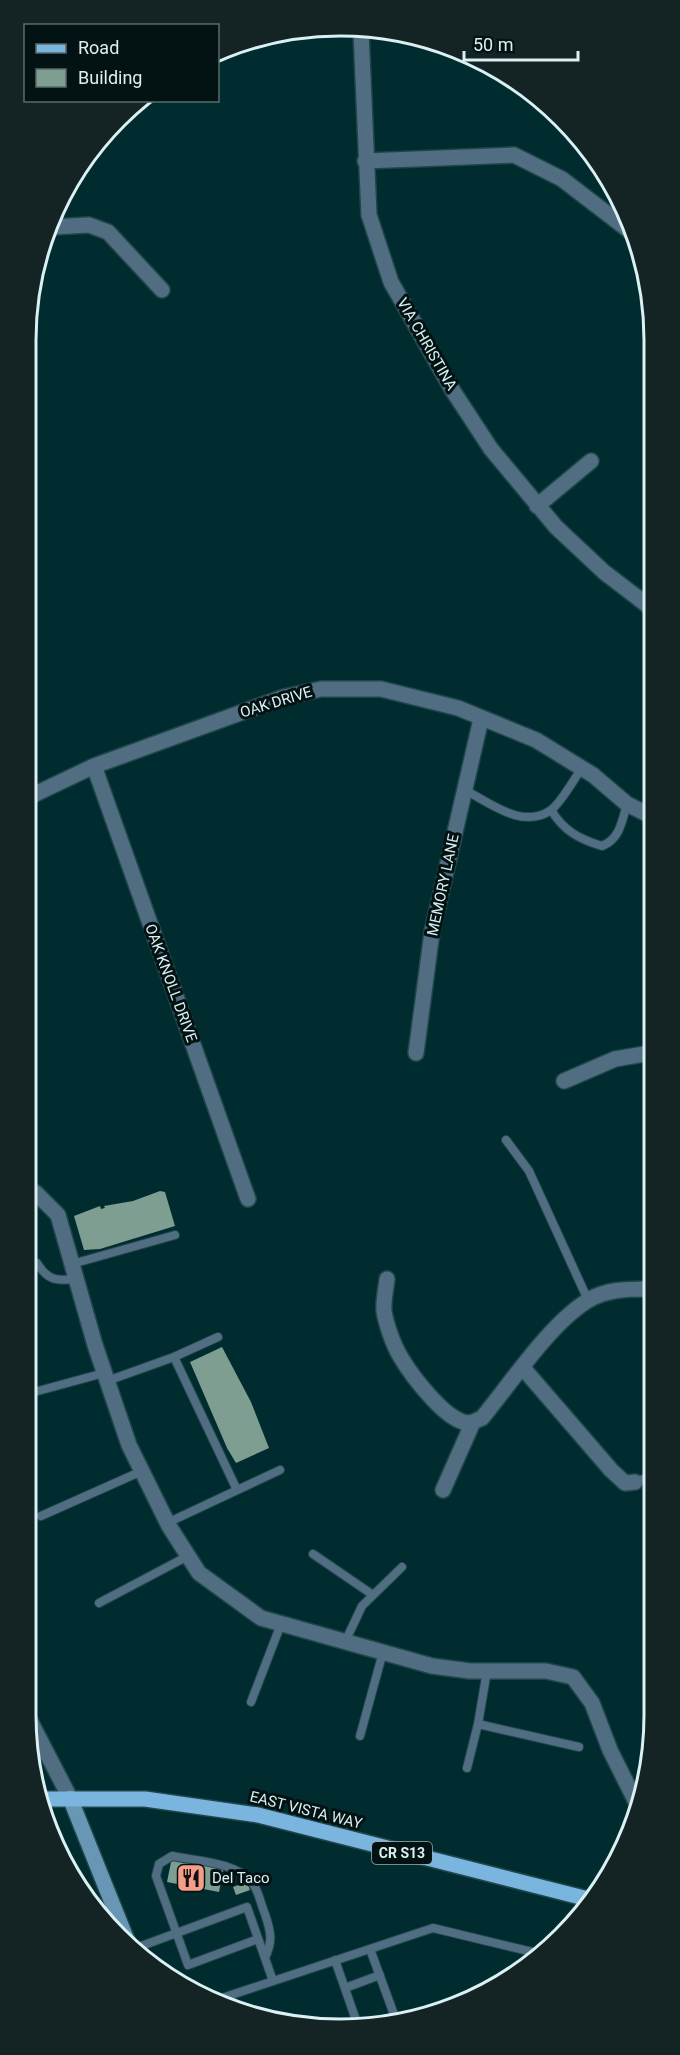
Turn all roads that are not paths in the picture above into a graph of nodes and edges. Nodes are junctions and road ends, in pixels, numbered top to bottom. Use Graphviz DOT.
graph roads {
  1 [pos="361,37"];
  2 [pos="365,161"];
  3 [pos="621,224"];
  4 [pos="58,228"];
  5 [pos="162,290"];
  6 [pos="591,461"];
  7 [pos="537,506"];
  8 [pos="644,603"];
  9 [pos="481,719"];
  10 [pos="94,766"];
  11 [pos="582,768"];
  12 [pos="465,790"];
  13 [pos="36,793"];
  14 [pos="627,804"];
  15 [pos="551,810"];
  16 [pos="644,812"];
  17 [pos="416,1053"];
  18 [pos="644,1054"];
  19 [pos="564,1081"];
  20 [pos="506,1140"];
  21 [pos="36,1193"];
  22 [pos="248,1199"];
  23 [pos="175,1235"];
  24 [pos="36,1263"];
  25 [pos="74,1272"];
  26 [pos="387,1279"];
  27 [pos="644,1289"];
  28 [pos="588,1300"];
  29 [pos="218,1337"];
  30 [pos="174,1357"];
  31 [pos="523,1368"];
  32 [pos="106,1377"];
  33 [pos="36,1392"];
  34 [pos="473,1422"];
  35 [pos="280,1470"];
  36 [pos="142,1471"];
  37 [pos="642,1480"];
  38 [pos="237,1490"];
  39 [pos="442,1490"];
  40 [pos="41,1516"];
  41 [pos="167,1523"];
  42 [pos="313,1554"];
  43 [pos="188,1556"];
  44 [pos="402,1567"];
  45 [pos="373,1595"];
  46 [pos="99,1603"];
  47 [pos="281,1624"];
  48 [pos="345,1642"];
  49 [pos="383,1652"];
  50 [pos="487,1671"];
  51 [pos="251,1702"];
  52 [pos="478,1724"];
  53 [pos="37,1734"];
  54 [pos="360,1736"];
  55 [pos="579,1747"];
  56 [pos="467,1768"];
  57 [pos="633,1796"];
  58 [pos="47,1798"];
  59 [pos="70,1798"];
  60 [pos="583,1898"];
  61 [pos="120,1925"];
  62 [pos="176,1932"];
  63 [pos="258,1939"];
  64 [pos="142,1946"];
  65 [pos="370,1948"];
  66 [pos="531,1951"];
  67 [pos="265,1958"];
  68 [pos="335,1960"];
  69 [pos="380,1975"];
  70 [pos="273,1981"];
  71 [pos="345,1988"];
  72 [pos="226,1997"];
  73 [pos="394,2014"];
  74 [pos="355,2018"];
  1 -- 2 [label="street, VIA CHRISTINA"];
  2 -- 3 [label="street"];
  2 -- 7 [label="street, VIA CHRISTINA"];
  4 -- 5 [label="street"];
  6 -- 7 [label="street"];
  7 -- 8 [label="street, VIA CHRISTINA"];
  9 -- 10 [label="street, OAK DRIVE"];
  9 -- 11 [label="street, OAK DRIVE"];
  9 -- 12 [label="street, MEMORY LANE"];
  10 -- 13 [label="street, OAK DRIVE"];
  10 -- 22 [label="street, OAK KNOLL DRIVE"];
  11 -- 14 [label="street, OAK DRIVE"];
  11 -- 15 [label="lane"];
  12 -- 15 [label="lane"];
  12 -- 17 [label="street, MEMORY LANE"];
  14 -- 15 [label="lane"];
  14 -- 16 [label="street, OAK DRIVE"];
  18 -- 19 [label="street"];
  20 -- 28 [label="lane"];
  21 -- 25 [label="street"];
  23 -- 25 [label="lane"];
  24 -- 25 [label="lane"];
  25 -- 32 [label="street"];
  26 -- 34 [label="street"];
  27 -- 28 [label="street"];
  28 -- 31 [label="street"];
  29 -- 30 [label="lane"];
  30 -- 32 [label="lane"];
  30 -- 38 [label="lane"];
  31 -- 34 [label="street"];
  31 -- 37 [label="street"];
  32 -- 33 [label="lane"];
  32 -- 36 [label="street"];
  34 -- 39 [label="street"];
  35 -- 38 [label="lane"];
  36 -- 40 [label="lane"];
  36 -- 41 [label="street"];
  38 -- 41 [label="lane"];
  41 -- 43 [label="street"];
  42 -- 45 [label="lane"];
  43 -- 46 [label="lane"];
  43 -- 47 [label="street"];
  44 -- 45 [label="lane"];
  45 -- 48 [label="lane"];
  47 -- 48 [label="street"];
  47 -- 51 [label="lane"];
  48 -- 49 [label="street"];
  49 -- 50 [label="street"];
  49 -- 54 [label="lane"];
  50 -- 52 [label="lane"];
  50 -- 57 [label="street"];
  52 -- 55 [label="lane"];
  52 -- 56 [label="lane"];
  53 -- 59 [label="street"];
  58 -- 59 [label="main road, EAST VISTA WAY / CR S13"];
  59 -- 60 [label="main road, EAST VISTA WAY / CR S13"];
  59 -- 61 [label="main road"];
  62 -- 63 [label="lane"];
  62 -- 63 [label="lane"];
  62 -- 64 [label="lane"];
  62 -- 67 [label="lane"];
  63 -- 67 [label="lane"];
  65 -- 66 [label="lane"];
  65 -- 68 [label="lane"];
  65 -- 69 [label="lane"];
  67 -- 70 [label="lane"];
  68 -- 70 [label="lane"];
  68 -- 71 [label="lane"];
  69 -- 71 [label="lane"];
  69 -- 73 [label="lane"];
  70 -- 72 [label="lane"];
  71 -- 74 [label="lane"];
}
